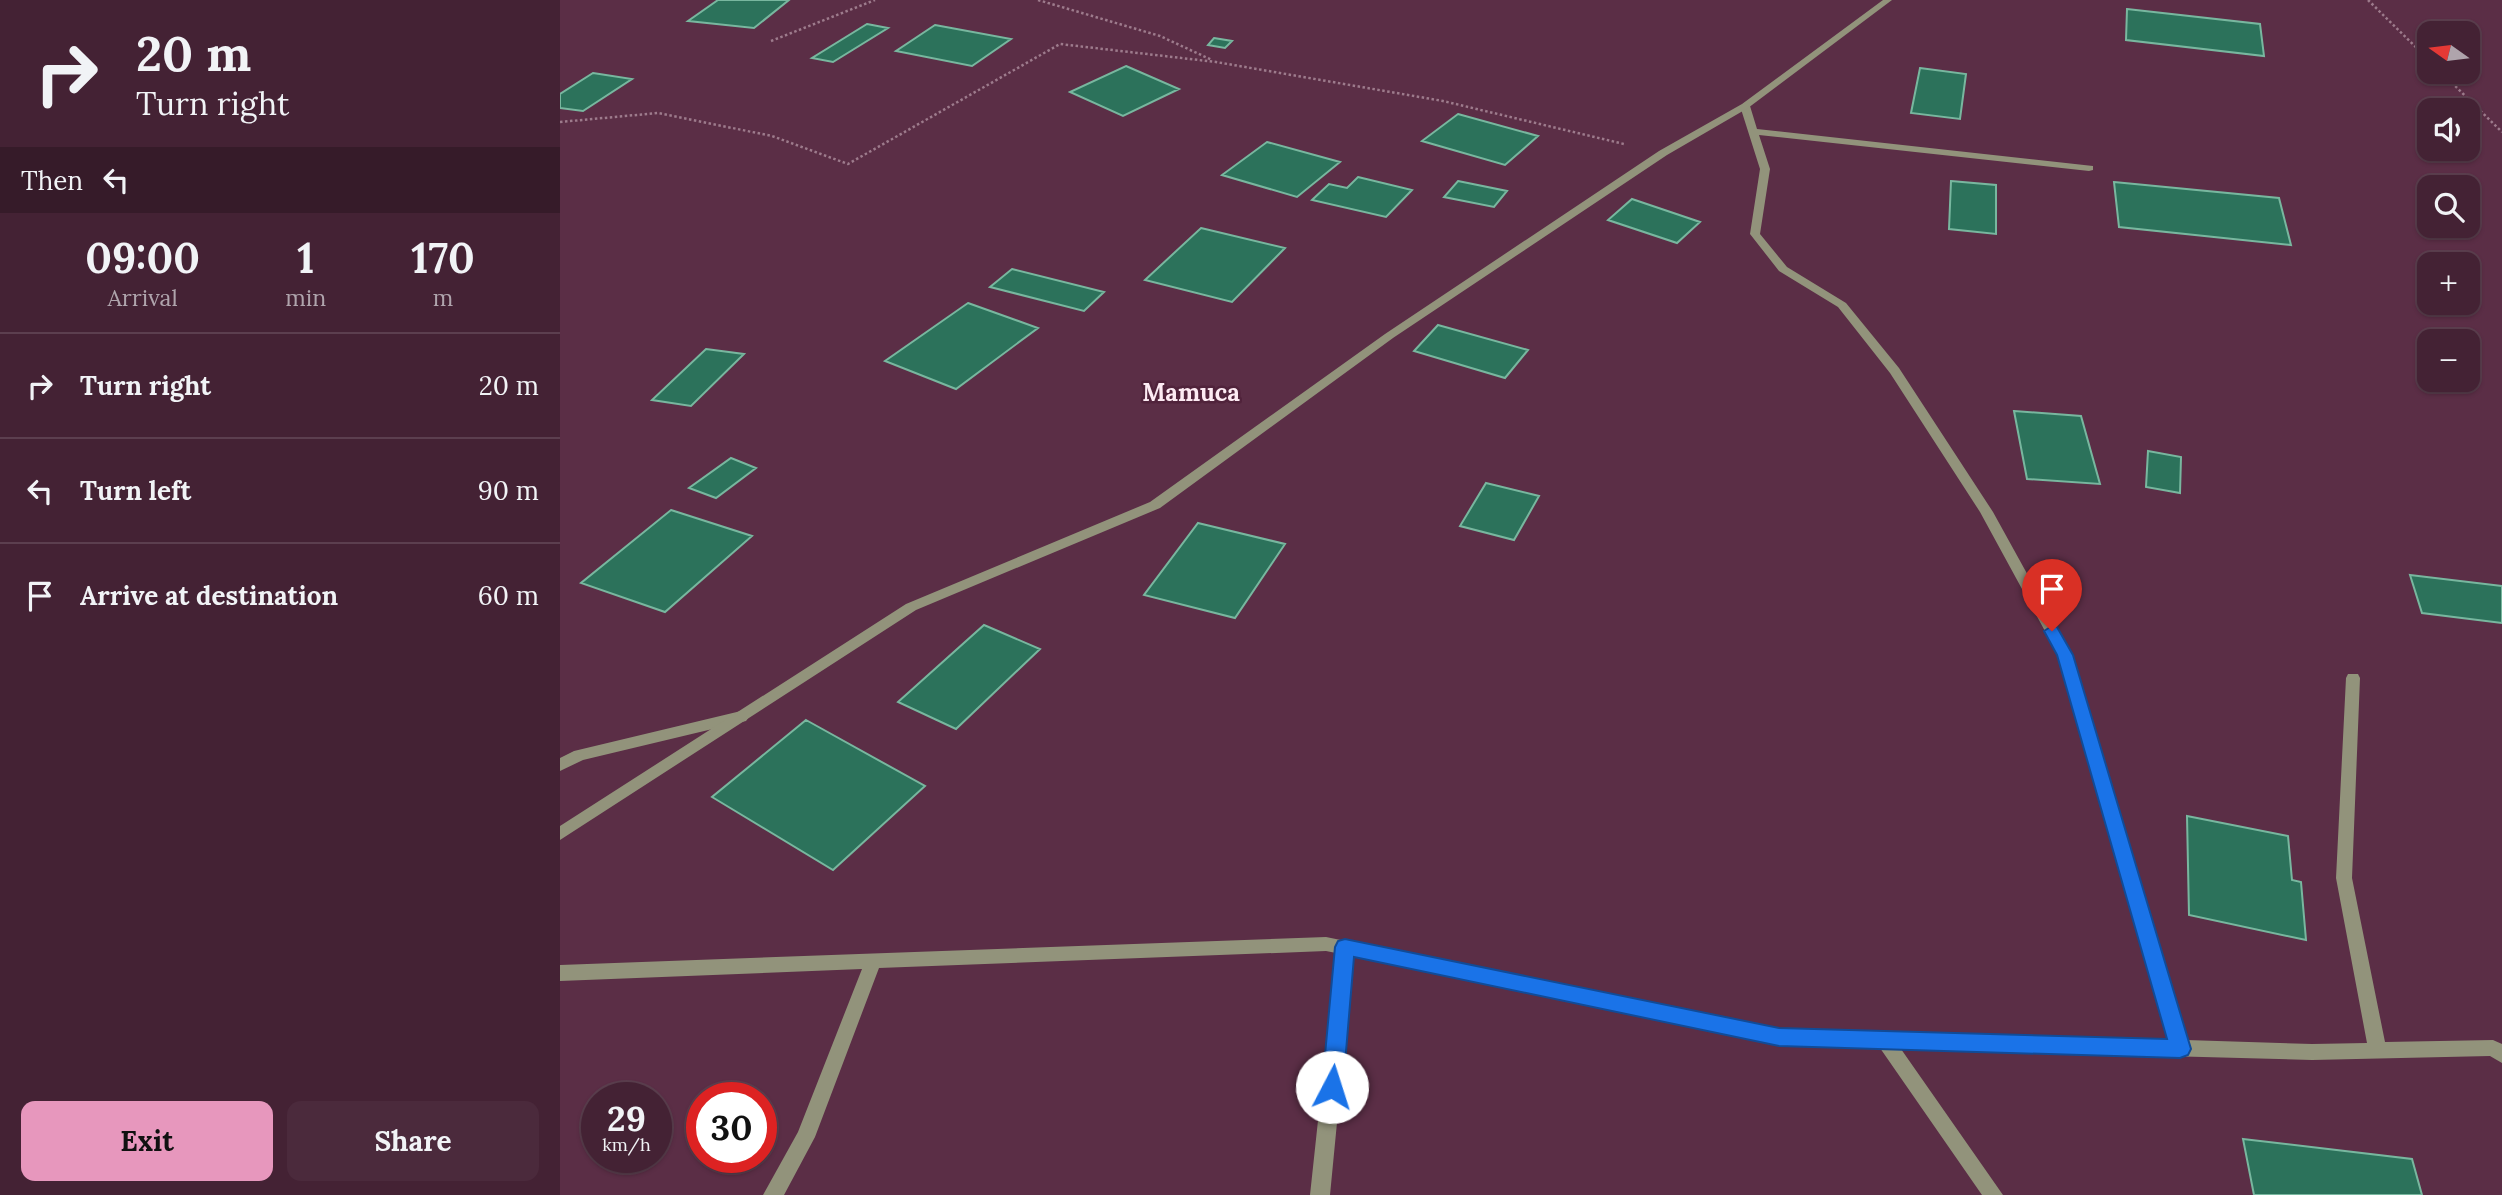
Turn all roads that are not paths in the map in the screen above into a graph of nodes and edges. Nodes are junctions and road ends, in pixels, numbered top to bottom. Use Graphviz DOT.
graph roads {
  1 [pos="1888,0"];
  2 [pos="1745,106"];
  3 [pos="1754,132"];
  4 [pos="2089,168"];
  5 [pos="2353,678"];
  6 [pos="741,717"];
  7 [pos="560,765"];
  8 [pos="560,834"];
  9 [pos="1345,947"];
  10 [pos="874,960"];
  11 [pos="560,973"];
  12 [pos="1885,1040"];
  13 [pos="2180,1049"];
  14 [pos="2378,1051"];
  15 [pos="2502,1055"];
  16 [pos="773,1195"];
  17 [pos="1320,1195"];
  18 [pos="1993,1195"];
  1 -- 2 [label="street"];
  2 -- 3 [label="street"];
  2 -- 6 [label="street"];
  3 -- 4 [label="street"];
  3 -- 13 [label="street"];
  5 -- 14 [label="street"];
  6 -- 7 [label="street"];
  6 -- 8 [label="street"];
  9 -- 10 [label="street"];
  9 -- 12 [label="street"];
  9 -- 17 [label="street"];
  10 -- 11 [label="street"];
  10 -- 16 [label="street"];
  12 -- 13 [label="street"];
  12 -- 18 [label="street"];
  13 -- 14 [label="street"];
  14 -- 15 [label="street"];
}
